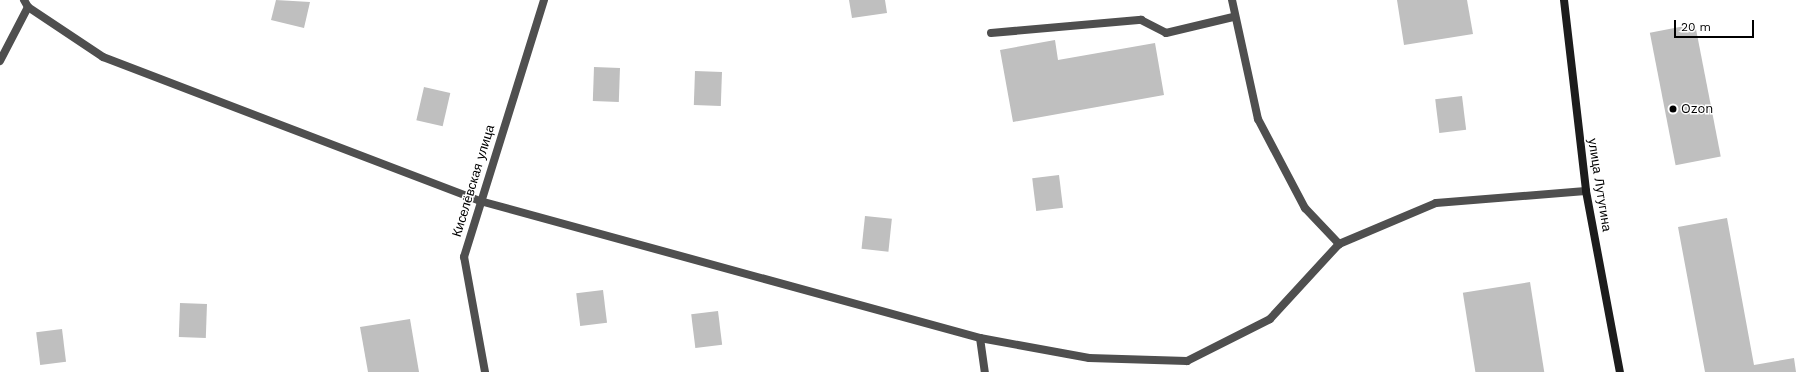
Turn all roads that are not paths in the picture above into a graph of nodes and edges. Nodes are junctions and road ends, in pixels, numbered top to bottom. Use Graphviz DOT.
graph roads {
  1 [pos="544,0"];
  2 [pos="1232,0"];
  3 [pos="1564,0"];
  4 [pos="26,4"];
  5 [pos="1233,17"];
  6 [pos="992,34"];
  7 [pos="0,61"];
  8 [pos="1586,191"];
  9 [pos="480,201"];
  10 [pos="1339,244"];
  11 [pos="980,338"];
  12 [pos="485,372"];
  13 [pos="985,372"];
  14 [pos="1620,372"];
  1 -- 9 [label="street, Киселёвская улица"];
  2 -- 5 [label="street"];
  3 -- 8 [label="main road, улица Лутугина"];
  4 -- 7 [label="street"];
  4 -- 9 [label="street"];
  5 -- 6 [label="street"];
  5 -- 10 [label="street"];
  8 -- 10 [label="street"];
  8 -- 14 [label="main road, улица Лутугина"];
  9 -- 11 [label="street"];
  9 -- 12 [label="street, Киселёвская улица"];
  10 -- 11 [label="street"];
  11 -- 13 [label="street"];
}
